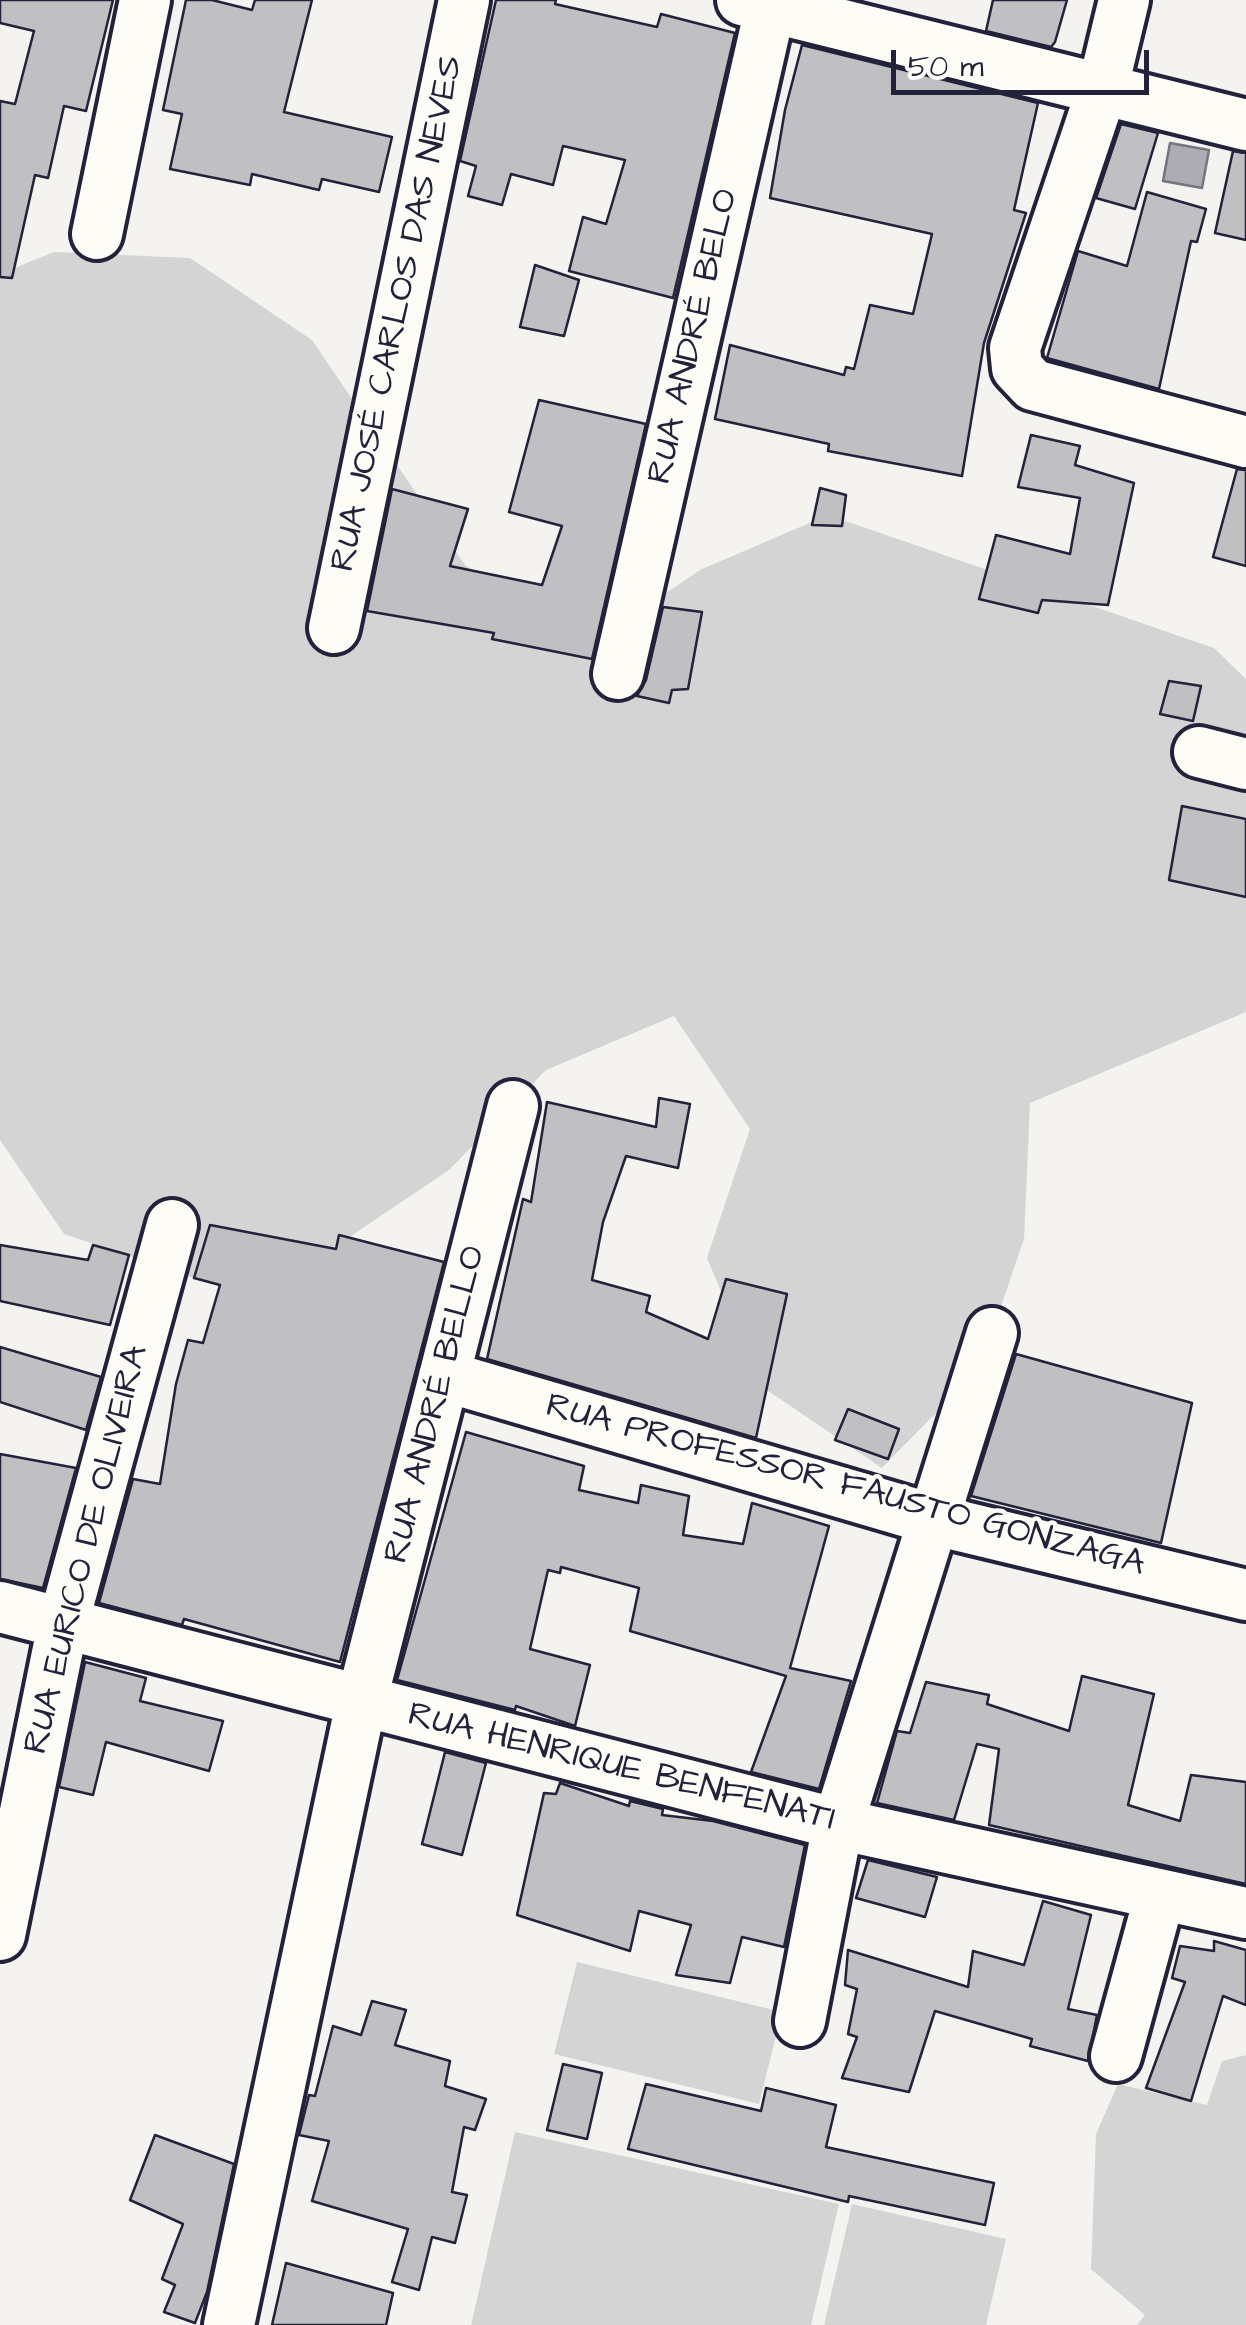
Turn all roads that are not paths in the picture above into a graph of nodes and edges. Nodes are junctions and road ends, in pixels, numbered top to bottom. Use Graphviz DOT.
graph roads {
  1 [pos="145,0"];
  2 [pos="464,0"];
  3 [pos="1124,0"];
  4 [pos="761,2"];
  5 [pos="1103,88"];
  6 [pos="1246,125"];
  7 [pos="97,234"];
  8 [pos="1246,442"];
  9 [pos="334,628"];
  10 [pos="618,674"];
  11 [pos="513,1106"];
  12 [pos="172,1225"];
  13 [pos="992,1333"];
  14 [pos="444,1376"];
  15 [pos="935,1520"];
  16 [pos="1246,1594"];
  17 [pos="0,1608"];
  18 [pos="62,1624"];
  19 [pos="361,1703"];
  20 [pos="838,1824"];
  21 [pos="1160,1895"];
  22 [pos="1246,1914"];
  23 [pos="0,1935"];
  24 [pos="800,2021"];
  25 [pos="1116,2056"];
  26 [pos="229,2325"];
  1 -- 7 [label="street"];
  2 -- 9 [label="street, RUA JOSÉ CARLOS DAS NEVES"];
  3 -- 5 [label="street"];
  4 -- 5 [label="street"];
  4 -- 10 [label="street, RUA ANDRÉ BELO"];
  5 -- 6 [label="street"];
  5 -- 8 [label="street"];
  11 -- 14 [label="street, RUA ANDRÉ BELLO"];
  12 -- 18 [label="street, RUA EURICO DE OLIVEIRA"];
  13 -- 15 [label="street"];
  14 -- 15 [label="street, RUA PROFESSOR FAUSTO GONZAGA"];
  14 -- 19 [label="street, RUA ANDRÉ BELLO"];
  15 -- 16 [label="street, RUA PROFESSOR FAUSTO GONZAGA"];
  15 -- 20 [label="street"];
  17 -- 18 [label="street, RUA HENRIQUE BENFENATI"];
  18 -- 19 [label="street, RUA HENRIQUE BENFENATI"];
  18 -- 23 [label="street, RUA EURICO DE OLIVEIRA"];
  19 -- 20 [label="street, RUA HENRIQUE BENFENATI"];
  19 -- 26 [label="street, RUA ANDRÉ BELLO"];
  20 -- 21 [label="street, RUA HENRIQUE BENFENATI"];
  20 -- 24 [label="street"];
  21 -- 22 [label="street, RUA HENRIQUE BENFENATI"];
  21 -- 25 [label="street"];
}
